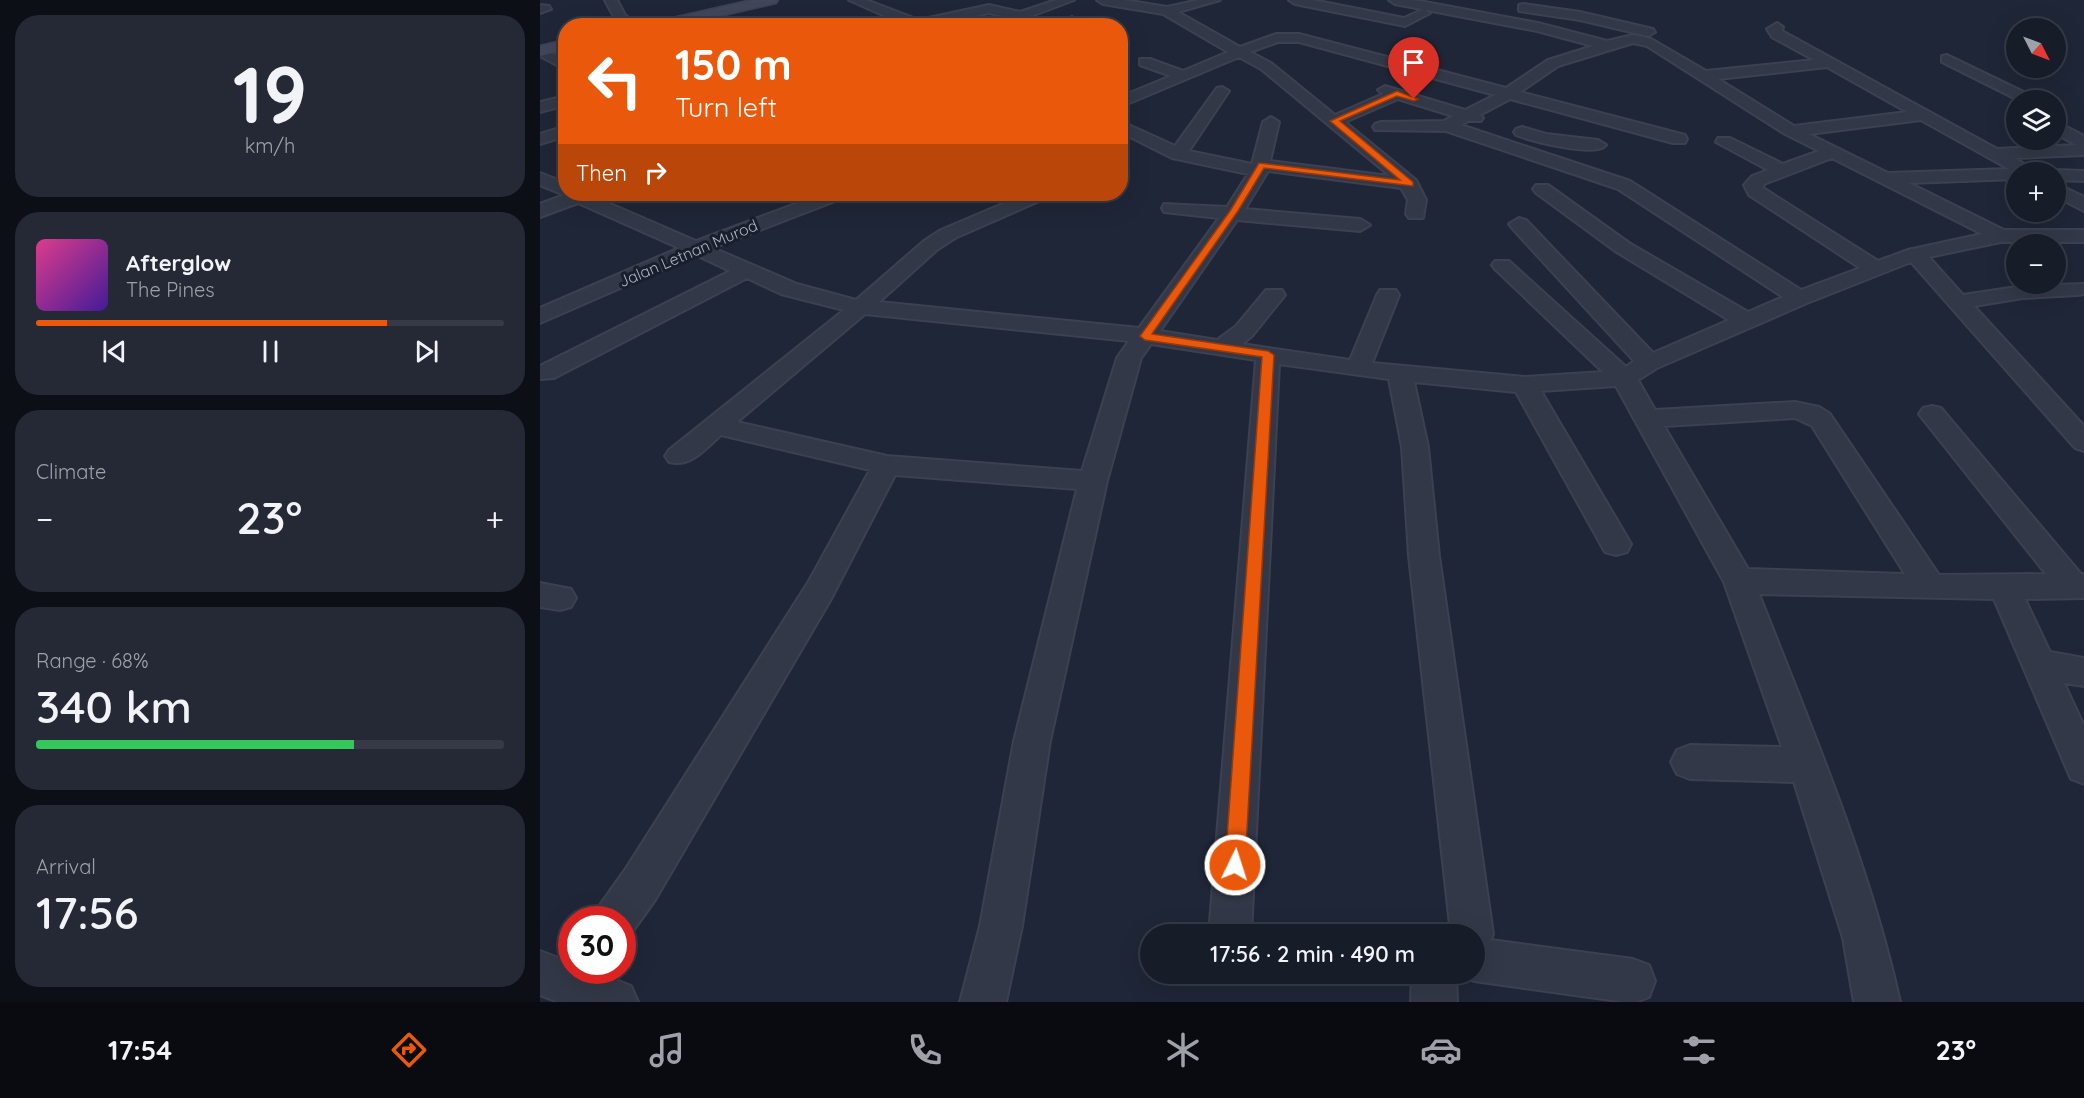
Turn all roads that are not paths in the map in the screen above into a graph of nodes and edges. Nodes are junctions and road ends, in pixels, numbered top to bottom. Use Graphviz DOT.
graph roads {
  1 [pos="611,0"];
  2 [pos="771,0"];
  3 [pos="855,0"];
  4 [pos="1068,0"];
  5 [pos="1214,0"];
  6 [pos="1295,0"];
  7 [pos="1395,0"];
  8 [pos="1113,1"];
  9 [pos="1411,1"];
  10 [pos="747,2"];
  11 [pos="1598,6"];
  12 [pos="1437,7"];
  13 [pos="1167,11"];
  14 [pos="1553,12"];
  15 [pos="1474,14"];
  16 [pos="621,18"];
  17 [pos="686,18"];
  18 [pos="898,18"];
  19 [pos="947,18"];
  20 [pos="1406,22"];
  21 [pos="1533,26"];
  22 [pos="1777,27"];
  23 [pos="1380,32"];
  24 [pos="1651,43"];
  25 [pos="1607,45"];
  26 [pos="558,47"];
  27 [pos="540,51"];
  28 [pos="1239,52"];
  29 [pos="1947,59"];
  30 [pos="558,61"];
  31 [pos="1145,62"];
  32 [pos="1829,63"];
  33 [pos="1185,76"];
  34 [pos="1702,76"];
  35 [pos="2009,90"];
  36 [pos="1222,91"];
  37 [pos="1509,93"];
  38 [pos="1128,100"];
  39 [pos="558,102"];
  40 [pos="540,107"];
  41 [pos="1921,115"];
  42 [pos="1467,116"];
  43 [pos="1334,121"];
  44 [pos="1271,122"];
  45 [pos="1489,122"];
  46 [pos="1447,126"];
  47 [pos="1381,127"];
  48 [pos="1511,129"];
  49 [pos="1128,130"];
  50 [pos="1791,131"];
  51 [pos="2066,132"];
  52 [pos="558,133"];
  53 [pos="540,139"];
  54 [pos="1679,139"];
  55 [pos="1724,142"];
  56 [pos="2084,143"];
  57 [pos="1598,145"];
  58 [pos="2084,150"];
  59 [pos="1833,152"];
  60 [pos="1178,154"];
  61 [pos="1992,154"];
  62 [pos="2008,162"];
  63 [pos="1260,168"];
  64 [pos="1783,171"];
  65 [pos="2006,174"];
  66 [pos="2066,175"];
  67 [pos="2084,176"];
  68 [pos="540,178"];
  69 [pos="1886,178"];
  70 [pos="1410,184"];
  71 [pos="558,186"];
  72 [pos="1542,189"];
  73 [pos="2066,194"];
  74 [pos="559,201"];
  75 [pos="592,201"];
  76 [pos="819,201"];
  77 [pos="1024,201"];
  78 [pos="2084,205"];
  79 [pos="1171,208"];
  80 [pos="540,211"];
  81 [pos="1234,211"];
  82 [pos="1416,213"];
  83 [pos="1519,224"];
  84 [pos="1359,225"];
  85 [pos="2001,236"];
  86 [pos="2084,236"];
  87 [pos="693,249"];
  88 [pos="1915,254"];
  89 [pos="1502,265"];
  90 [pos="1876,269"];
  91 [pos="746,271"];
  92 [pos="2077,289"];
  93 [pos="1274,295"];
  94 [pos="1388,295"];
  95 [pos="1799,298"];
  96 [pos="1958,302"];
  97 [pos="858,307"];
  98 [pos="540,316"];
  99 [pos="1747,321"];
  100 [pos="1145,336"];
  101 [pos="1223,347"];
  102 [pos="1268,355"];
  103 [pos="1358,369"];
  104 [pos="1636,371"];
  105 [pos="545,373"];
  106 [pos="1400,374"];
  107 [pos="1525,385"];
  108 [pos="1932,414"];
  109 [pos="1647,419"];
  110 [pos="717,426"];
  111 [pos="2084,442"];
  112 [pos="679,456"];
  113 [pos="887,465"];
  114 [pos="1093,481"];
  115 [pos="1616,544"];
  116 [pos="1739,581"];
  117 [pos="1930,586"];
  118 [pos="2004,586"];
  119 [pos="2079,586"];
  120 [pos="2038,664"];
  121 [pos="2084,672"];
  122 [pos="1690,762"];
  123 [pos="1807,765"];
  124 [pos="2084,767"];
  125 [pos="625,906"];
  126 [pos="1231,924"];
  127 [pos="1471,924"];
  128 [pos="1485,959"];
  129 [pos="1633,981"];
  130 [pos="578,984"];
  131 [pos="1434,984"];
  132 [pos="615,1002"];
  133 [pos="983,1002"];
  134 [pos="1434,1002"];
  135 [pos="1877,1002"];
  1 -- 16 [label="street"];
  2 -- 10 [label="street"];
  3 -- 18 [label="street"];
  4 -- 19 [label="street"];
  5 -- 13 [label="street"];
  6 -- 20 [label="street"];
  7 -- 9 [label="street"];
  8 -- 13 [label="street"];
  9 -- 12 [label="street"];
  10 -- 17 [label="street"];
  11 -- 14 [label="street"];
  12 -- 15 [label="street"];
  12 -- 20 [label="street"];
  13 -- 28 [label="street"];
  14 -- 15 [label="street"];
  14 -- 21 [label="street"];
  14 -- 24 [label="street"];
  15 -- 21 [label="street"];
  20 -- 23 [label="street"];
  21 -- 25 [label="street"];
  22 -- 32 [label="street"];
  24 -- 25 [label="street"];
  24 -- 34 [label="street"];
  25 -- 37 [label="street"];
  26 -- 27 [label="street"];
  27 -- 30 [label="street"];
  28 -- 33 [label="street"];
  28 -- 37 [label="street"];
  28 -- 43 [label="street"];
  29 -- 35 [label="street"];
  31 -- 33 [label="street"];
  32 -- 34 [label="street"];
  32 -- 41 [label="street"];
  33 -- 38 [label="street"];
  34 -- 50 [label="street"];
  36 -- 60 [label="street"];
  37 -- 42 [label="street"];
  37 -- 54 [label="street"];
  39 -- 40 [label="street"];
  41 -- 50 [label="street"];
  41 -- 61 [label="street"];
  42 -- 43 [label="street"];
  42 -- 45 [label="street"];
  42 -- 46 [label="street"];
  43 -- 70 [label="street"];
  44 -- 63 [label="street"];
  46 -- 47 [label="street"];
  46 -- 95 [label="street"];
  48 -- 57 [label="street"];
  49 -- 60 [label="street"];
  50 -- 59 [label="street"];
  51 -- 56 [label="street"];
  52 -- 53 [label="street"];
  55 -- 64 [label="street"];
  58 -- 61 [label="street"];
  59 -- 64 [label="street"];
  59 -- 69 [label="street"];
  60 -- 63 [label="street"];
  61 -- 62 [label="street"];
  63 -- 70 [label="street"];
  63 -- 81 [label="street"];
  64 -- 90 [label="street"];
  65 -- 69 [label="street"];
  66 -- 67 [label="street"];
  68 -- 71 [label="street"];
  69 -- 85 [label="street"];
  70 -- 82 [label="street"];
  72 -- 99 [label="street"];
  73 -- 78 [label="street"];
  74 -- 80 [label="street"];
  75 -- 87 [label="street"];
  76 -- 87 [label="street, Jalan Letnan Murod"];
  77 -- 97 [label="street"];
  79 -- 81 [label="street"];
  81 -- 84 [label="street"];
  81 -- 100 [label="street"];
  83 -- 104 [label="street"];
  85 -- 86 [label="street"];
  85 -- 88 [label="street"];
  87 -- 91 [label="street"];
  87 -- 98 [label="street, Jalan Letnan Murod"];
  88 -- 90 [label="street"];
  88 -- 96 [label="street"];
  89 -- 104 [label="street"];
  90 -- 95 [label="street"];
  91 -- 97 [label="street"];
  91 -- 105 [label="street"];
  92 -- 96 [label="street"];
  93 -- 101 [label="street"];
  94 -- 103 [label="street"];
  95 -- 99 [label="street"];
  96 -- 111 [label="street"];
  97 -- 100 [label="street"];
  97 -- 110 [label="street"];
  99 -- 104 [label="street"];
  100 -- 101 [label="street"];
  100 -- 114 [label="street"];
  101 -- 102 [label="street"];
  102 -- 103 [label="street"];
  102 -- 126 [label="street"];
  103 -- 106 [label="street"];
  104 -- 107 [label="street"];
  104 -- 109 [label="street"];
  106 -- 107 [label="street"];
  106 -- 127 [label="street"];
  107 -- 115 [label="street"];
  108 -- 119 [label="street"];
  109 -- 116 [label="street"];
  109 -- 117 [label="street"];
  110 -- 112 [label="street"];
  110 -- 113 [label="street"];
  113 -- 114 [label="street"];
  113 -- 125 [label="street"];
  114 -- 133 [label="street"];
  116 -- 117 [label="street"];
  116 -- 123 [label="street"];
  117 -- 118 [label="street"];
  118 -- 119 [label="street"];
  118 -- 120 [label="street"];
  120 -- 121 [label="street"];
  120 -- 124 [label="street"];
  122 -- 123 [label="street"];
  123 -- 135 [label="street"];
  128 -- 129 [label="street"];
  130 -- 132 [label="street"];
  131 -- 134 [label="street"];
}
